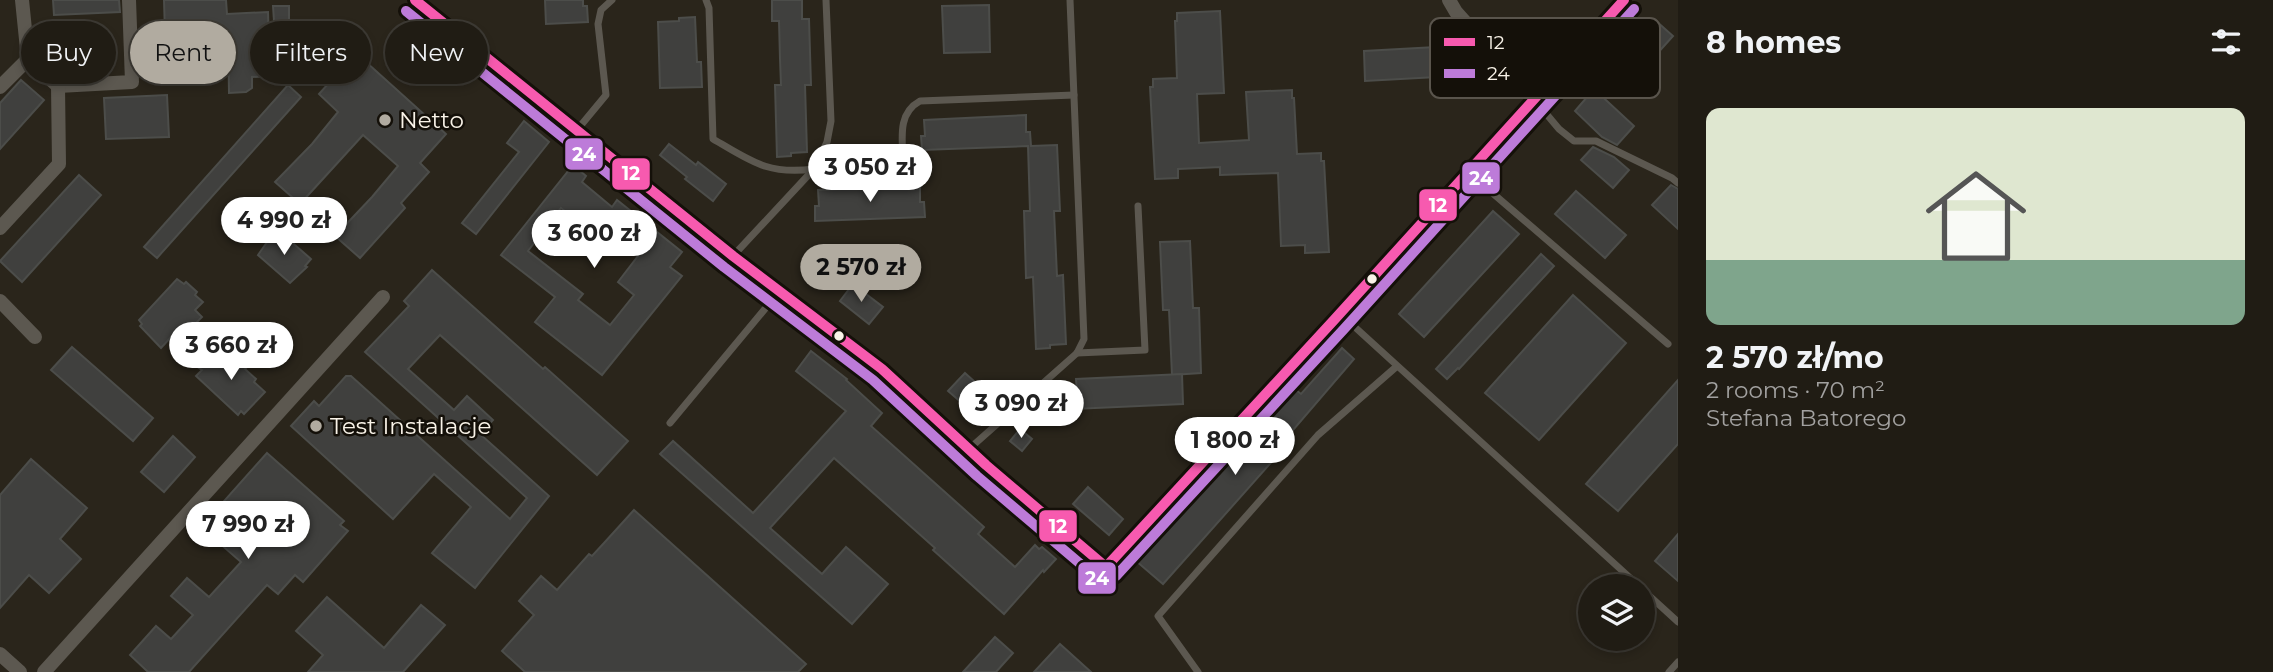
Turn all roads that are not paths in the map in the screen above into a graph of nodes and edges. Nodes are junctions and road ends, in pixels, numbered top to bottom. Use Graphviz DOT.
graph roads {
  1 [pos="22,0"];
  2 [pos="129,0"];
  3 [pos="415,0"];
  4 [pos="612,0"];
  5 [pos="706,0"];
  6 [pos="826,0"];
  7 [pos="1070,0"];
  8 [pos="1448,0"];
  9 [pos="1623,0"];
  10 [pos="1461,18"];
  11 [pos="1606,18"];
  12 [pos="24,21"];
  13 [pos="21,66"];
  14 [pos="58,86"];
  15 [pos="0,88"];
  16 [pos="1074,95"];
  17 [pos="1533,98"];
  18 [pos="577,130"];
  19 [pos="816,166"];
  20 [pos="1468,172"];
  21 [pos="1678,183"];
  22 [pos="1138,206"];
  23 [pos="0,228"];
  24 [pos="733,256"];
  25 [pos="780,291"];
  26 [pos="383,297"];
  27 [pos="0,300"];
  28 [pos="1356,329"];
  29 [pos="36,337"];
  30 [pos="1668,344"];
  31 [pos="1077,353"];
  32 [pos="1396,367"];
  33 [pos="670,423"];
  34 [pos="969,449"];
  35 [pos="1626,574"];
  36 [pos="1655,601"];
  37 [pos="1678,622"];
  38 [pos="0,654"];
  39 [pos="1678,663"];
  40 [pos="20,672"];
  41 [pos="44,672"];
  42 [pos="1198,672"];
  43 [pos="1669,672"];
  1 -- 12 [label="street"];
  2 -- 14 [label="street"];
  3 -- 18 [label="street"];
  4 -- 18 [label="lane"];
  5 -- 19 [label="lane"];
  6 -- 19 [label="lane"];
  7 -- 16 [label="lane"];
  8 -- 10 [label="street"];
  9 -- 11 [label="street"];
  13 -- 15 [label="street"];
  14 -- 23 [label="street"];
  16 -- 19 [label="lane"];
  16 -- 31 [label="lane"];
  17 -- 20 [label="street"];
  17 -- 21 [label="lane"];
  18 -- 24 [label="street"];
  19 -- 24 [label="lane"];
  20 -- 30 [label="lane"];
  20 -- 34 [label="street"];
  22 -- 31 [label="lane"];
  24 -- 25 [label="street"];
  25 -- 33 [label="lane"];
  25 -- 34 [label="street"];
  26 -- 41 [label="street"];
  27 -- 29 [label="street"];
  28 -- 32 [label="lane"];
  31 -- 34 [label="lane"];
  32 -- 35 [label="lane"];
  32 -- 42 [label="lane"];
  36 -- 37 [label="lane"];
  38 -- 40 [label="street"];
  39 -- 43 [label="lane"];
}
